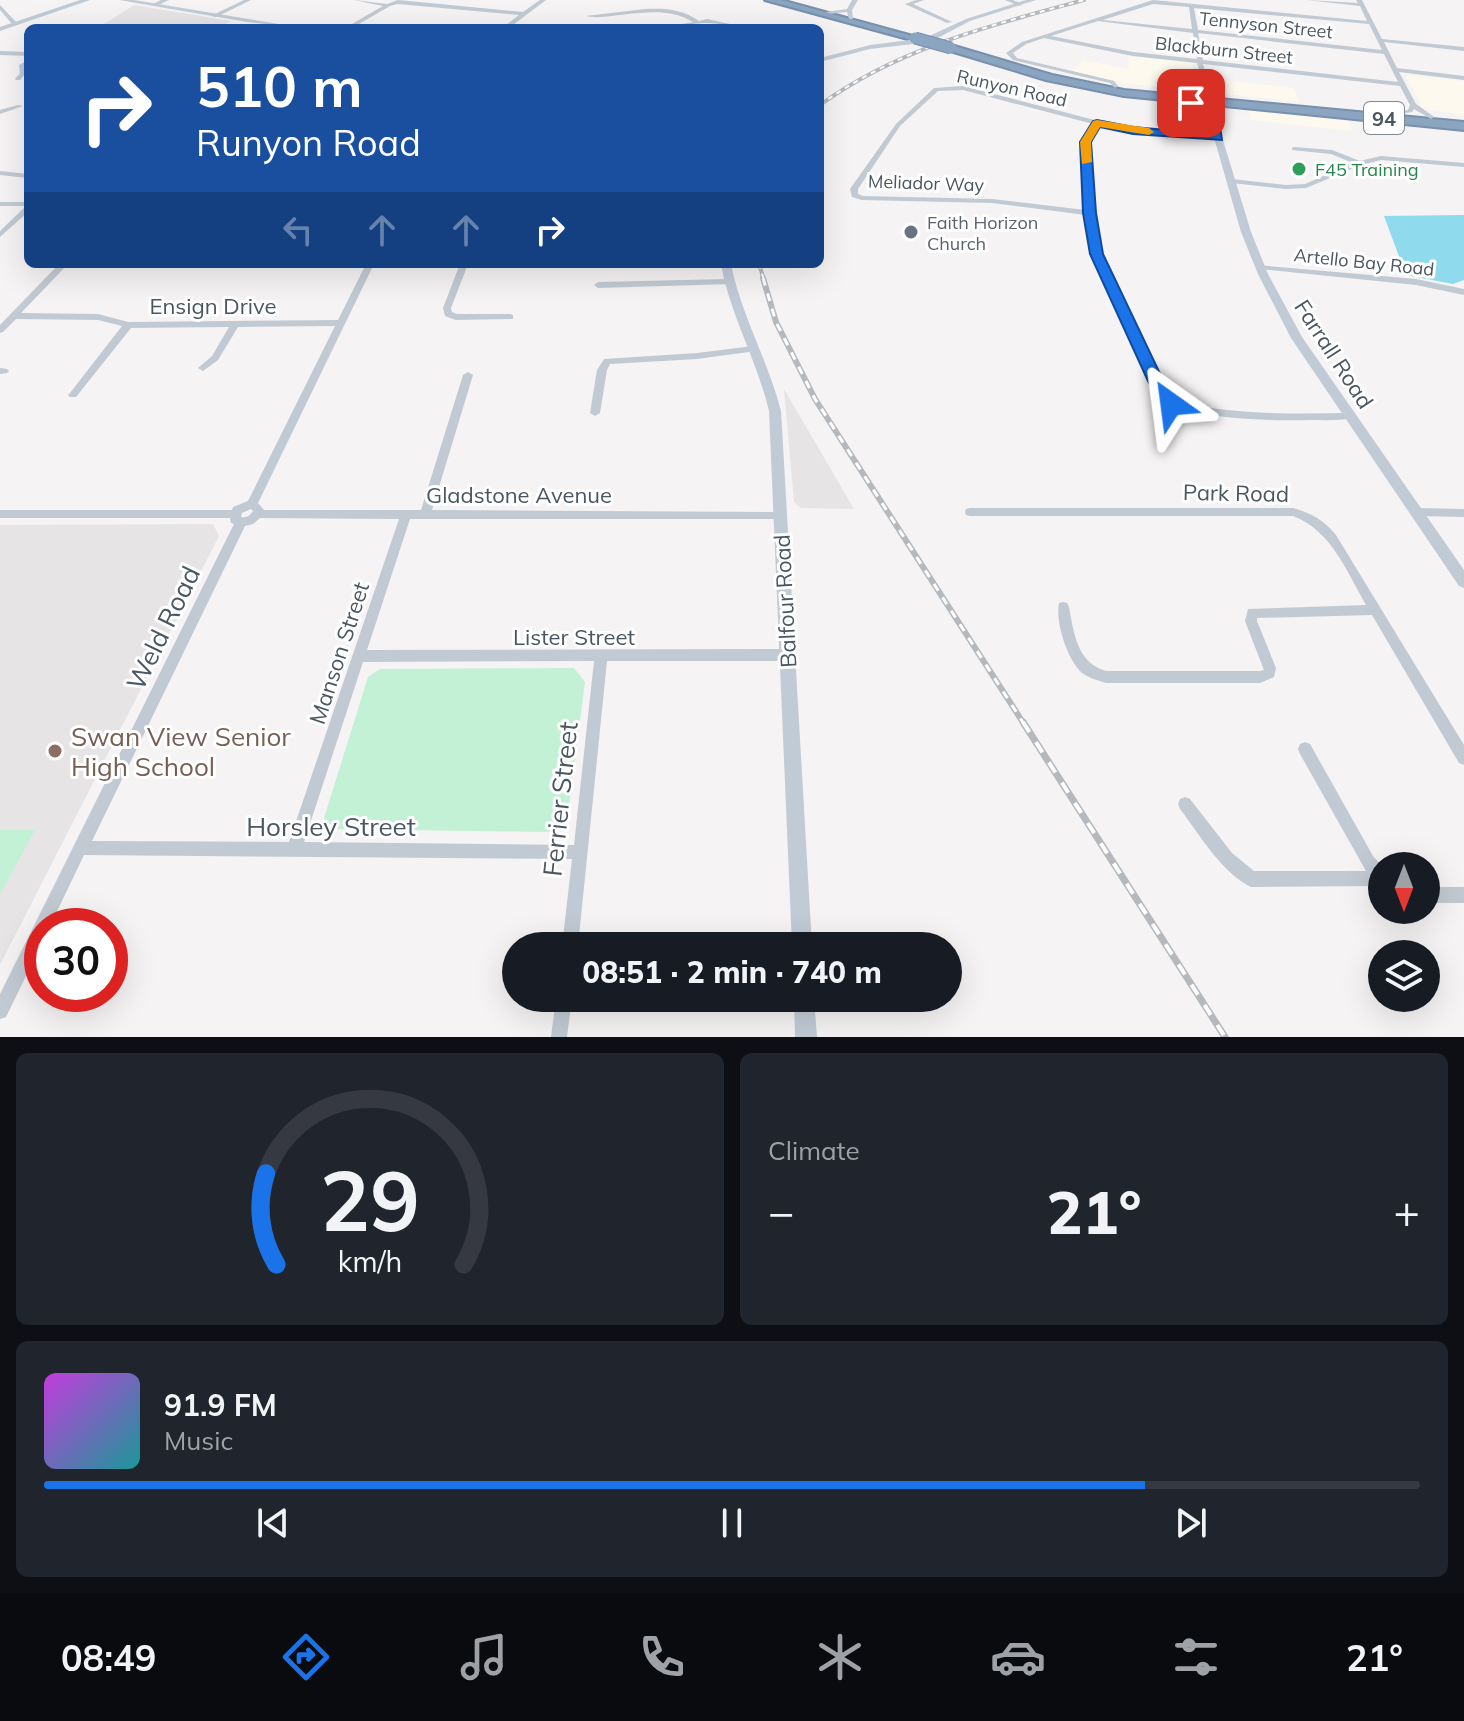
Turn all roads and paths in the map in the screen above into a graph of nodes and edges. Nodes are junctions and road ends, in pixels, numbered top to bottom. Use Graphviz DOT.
graph roads {
  1 [pos="87,0"];
  2 [pos="122,0"];
  3 [pos="166,0"];
  4 [pos="248,0"];
  5 [pos="357,0"];
  6 [pos="543,0"];
  7 [pos="770,0"];
  8 [pos="783,0"];
  9 [pos="855,0"];
  10 [pos="921,0"];
  11 [pos="1008,0"];
  12 [pos="1033,0"];
  13 [pos="1309,0"];
  14 [pos="1360,2"];
  15 [pos="1019,4"];
  16 [pos="154,5"];
  17 [pos="388,5"];
  18 [pos="1191,5"];
  19 [pos="0,7"];
  20 [pos="523,14"];
  21 [pos="850,14"];
  22 [pos="218,15"];
  23 [pos="589,16"];
  24 [pos="1097,20"];
  25 [pos="696,21"];
  26 [pos="949,22"];
  27 [pos="1371,23"];
  28 [pos="15,24"];
  29 [pos="273,24"];
  30 [pos="355,24"];
  31 [pos="510,24"];
  32 [pos="683,24"];
  33 [pos="717,24"];
  34 [pos="0,29"];
  35 [pos="1195,32"];
  36 [pos="1045,36"];
  37 [pos="917,37"];
  38 [pos="1379,40"];
  39 [pos="953,47"];
  40 [pos="1464,49"];
  41 [pos="1385,52"];
  42 [pos="0,53"];
  43 [pos="24,54"];
  44 [pos="824,59"];
  45 [pos="1200,62"];
  46 [pos="24,64"];
  47 [pos="1395,70"];
  48 [pos="1070,75"];
  49 [pos="1464,78"];
  50 [pos="18,79"];
  51 [pos="1402,84"];
  52 [pos="1082,86"];
  53 [pos="942,87"];
  54 [pos="1413,105"];
  55 [pos="20,106"];
  56 [pos="1209,107"];
  57 [pos="0,112"];
  58 [pos="1395,114"];
  59 [pos="1426,114"];
  60 [pos="1097,123"];
  61 [pos="1464,123"];
  62 [pos="1294,149"];
  63 [pos="1359,163"];
  64 [pos="1464,165"];
  65 [pos="0,173"];
  66 [pos="24,176"];
  67 [pos="1232,181"];
  68 [pos="0,204"];
  69 [pos="24,206"];
  70 [pos="24,210"];
  71 [pos="1089,213"];
  72 [pos="0,235"];
  73 [pos="1260,267"];
  74 [pos="60,268"];
  75 [pos="368,268"];
  76 [pos="462,268"];
  77 [pos="726,268"];
  78 [pos="728,282"];
  79 [pos="598,285"];
  80 [pos="1464,292"];
  81 [pos="14,316"];
  82 [pos="510,317"];
  83 [pos="236,323"];
  84 [pos="340,323"];
  85 [pos="128,325"];
  86 [pos="0,330"];
  87 [pos="753,349"];
  88 [pos="203,368"];
  89 [pos="468,375"];
  90 [pos="73,395"];
  91 [pos="595,413"];
  92 [pos="1350,416"];
  93 [pos="255,509"];
  94 [pos="970,512"];
  95 [pos="1416,512"];
  96 [pos="1464,513"];
  97 [pos="0,514"];
  98 [pos="425,514"];
  99 [pos="406,515"];
  100 [pos="780,515"];
  101 [pos="237,518"];
  102 [pos="1464,582"];
  103 [pos="1063,607"];
  104 [pos="1375,610"];
  105 [pos="789,655"];
  106 [pos="359,656"];
  107 [pos="601,657"];
  108 [pos="1460,742"];
  109 [pos="1305,749"];
  110 [pos="1464,758"];
  111 [pos="1185,804"];
  112 [pos="81,848"];
  113 [pos="294,850"];
  114 [pos="581,852"];
  115 [pos="1368,861"];
  116 [pos="1368,878"];
  117 [pos="1440,895"];
  118 [pos="1464,895"];
  119 [pos="51,908"];
  120 [pos="572,932"];
  121 [pos="801,932"];
  122 [pos="24,962"];
  123 [pos="0,1011"];
  124 [pos="562,1012"];
  125 [pos="805,1012"];
  126 [pos="559,1037"];
  127 [pos="806,1037"];
  1 -- 28 [label="main road"];
  2 -- 16 [label="main road"];
  3 -- 16 [label="street"];
  4 -- 22 [label="street"];
  5 -- 17 [label="street"];
  6 -- 20 [label="street"];
  7 -- 37 [label="highway, 94"];
  8 -- 21 [label="highway, 94"];
  9 -- 21 [label="street"];
  10 -- 26 [label="street"];
  11 -- 15 [label="street"];
  12 -- 15 [label="main road"];
  13 -- 14 [label="street"];
  14 -- 27 [label="street"];
  15 -- 44 [label="main road"];
  16 -- 22 [label="main road"];
  17 -- 20 [label="street"];
  17 -- 30 [label="street"];
  18 -- 24 [label="street"];
  18 -- 27 [label="street"];
  18 -- 35 [label="street"];
  19 -- 28 [label="street"];
  20 -- 31 [label="street"];
  21 -- 37 [label="highway, 94"];
  22 -- 29 [label="main road"];
  23 -- 25 [label="street"];
  24 -- 35 [label="street, Tennyson Street"];
  24 -- 36 [label="street"];
  25 -- 32 [label="street"];
  25 -- 33 [label="street"];
  27 -- 38 [label="street"];
  28 -- 34 [label="main road"];
  35 -- 41 [label="street, Tennyson Street"];
  35 -- 45 [label="street"];
  36 -- 45 [label="street, Blackburn Street"];
  36 -- 48 [label="street"];
  37 -- 39 [label="highway, 94, bridge"];
  38 -- 40 [label="street"];
  38 -- 41 [label="street"];
  39 -- 48 [label="highway, 94"];
  39 -- 52 [label="highway, 94"];
  41 -- 47 [label="street"];
  42 -- 43 [label="street"];
  45 -- 51 [label="street, Blackburn Street"];
  45 -- 56 [label="street"];
  46 -- 50 [label="street"];
  47 -- 49 [label="street"];
  47 -- 51 [label="street"];
  48 -- 52 [label="street"];
  48 -- 56 [label="highway, 94"];
  51 -- 54 [label="street"];
  52 -- 56 [label="highway, 94"];
  53 -- 60 [label="street, Runyon Road"];
  53 -- 71 [label="street, Meliador Way"];
  54 -- 58 [label="street"];
  54 -- 59 [label="street"];
  55 -- 57 [label="street"];
  56 -- 58 [label="highway, 94"];
  56 -- 60 [label="street, Runyon Road"];
  56 -- 61 [label="highway, 94"];
  56 -- 67 [label="main road, Farrall Road"];
  58 -- 59 [label="highway, 94"];
  59 -- 61 [label="highway, 94"];
  60 -- 71 [label="street"];
  62 -- 63 [label="street"];
  63 -- 64 [label="street"];
  63 -- 67 [label="street"];
  65 -- 66 [label="street"];
  67 -- 73 [label="main road, Farrall Road"];
  68 -- 69 [label="street"];
  70 -- 72 [label="street"];
  71 -- 92 [label="street"];
  73 -- 80 [label="street, Artello Bay Road"];
  73 -- 92 [label="main road, Farrall Road"];
  74 -- 81 [label="street"];
  75 -- 84 [label="street"];
  76 -- 82 [label="street"];
  77 -- 78 [label="main road, Balfour Road"];
  78 -- 79 [label="street"];
  78 -- 87 [label="main road, Balfour Road"];
  81 -- 85 [label="street"];
  81 -- 86 [label="street"];
  83 -- 84 [label="street, Ensign Drive"];
  83 -- 85 [label="street, Ensign Drive"];
  83 -- 88 [label="street"];
  84 -- 93 [label="street"];
  85 -- 90 [label="street, Ensign Drive"];
  87 -- 91 [label="street"];
  87 -- 100 [label="main road, Balfour Road"];
  89 -- 98 [label="street"];
  92 -- 95 [label="main road, Farrall Road"];
  93 -- 99 [label="street, Gladstone Avenue"];
  93 -- 101 [label="street, Gladstone Avenue"];
  94 -- 104 [label="street, Park Road"];
  95 -- 96 [label="street"];
  95 -- 102 [label="main road, Farrall Road"];
  97 -- 101 [label="street, Gladstone Avenue"];
  98 -- 99 [label="street, Gladstone Avenue"];
  98 -- 100 [label="street, Gladstone Avenue"];
  99 -- 106 [label="street, Manson Street"];
  100 -- 105 [label="main road, Balfour Road"];
  101 -- 112 [label="street, Weld Road"];
  103 -- 104 [label="street"];
  104 -- 108 [label="street, Park Road"];
  105 -- 107 [label="street, Lister Street"];
  105 -- 121 [label="main road, Balfour Road"];
  106 -- 107 [label="street, Lister Street"];
  106 -- 113 [label="street, Manson Street"];
  107 -- 114 [label="street, Ferrier Street"];
  108 -- 110 [label="street, Park Road"];
  109 -- 115 [label="street"];
  111 -- 116 [label="street"];
  112 -- 113 [label="street, Horsley Street"];
  112 -- 119 [label="street, Weld Road"];
  113 -- 114 [label="street, Horsley Street"];
  114 -- 120 [label="street, Ferrier Street"];
  117 -- 118 [label="street"];
  122 -- 123 [label="street, Weld Road"];
  124 -- 126 [label="street"];
  125 -- 127 [label="main road"];
}
